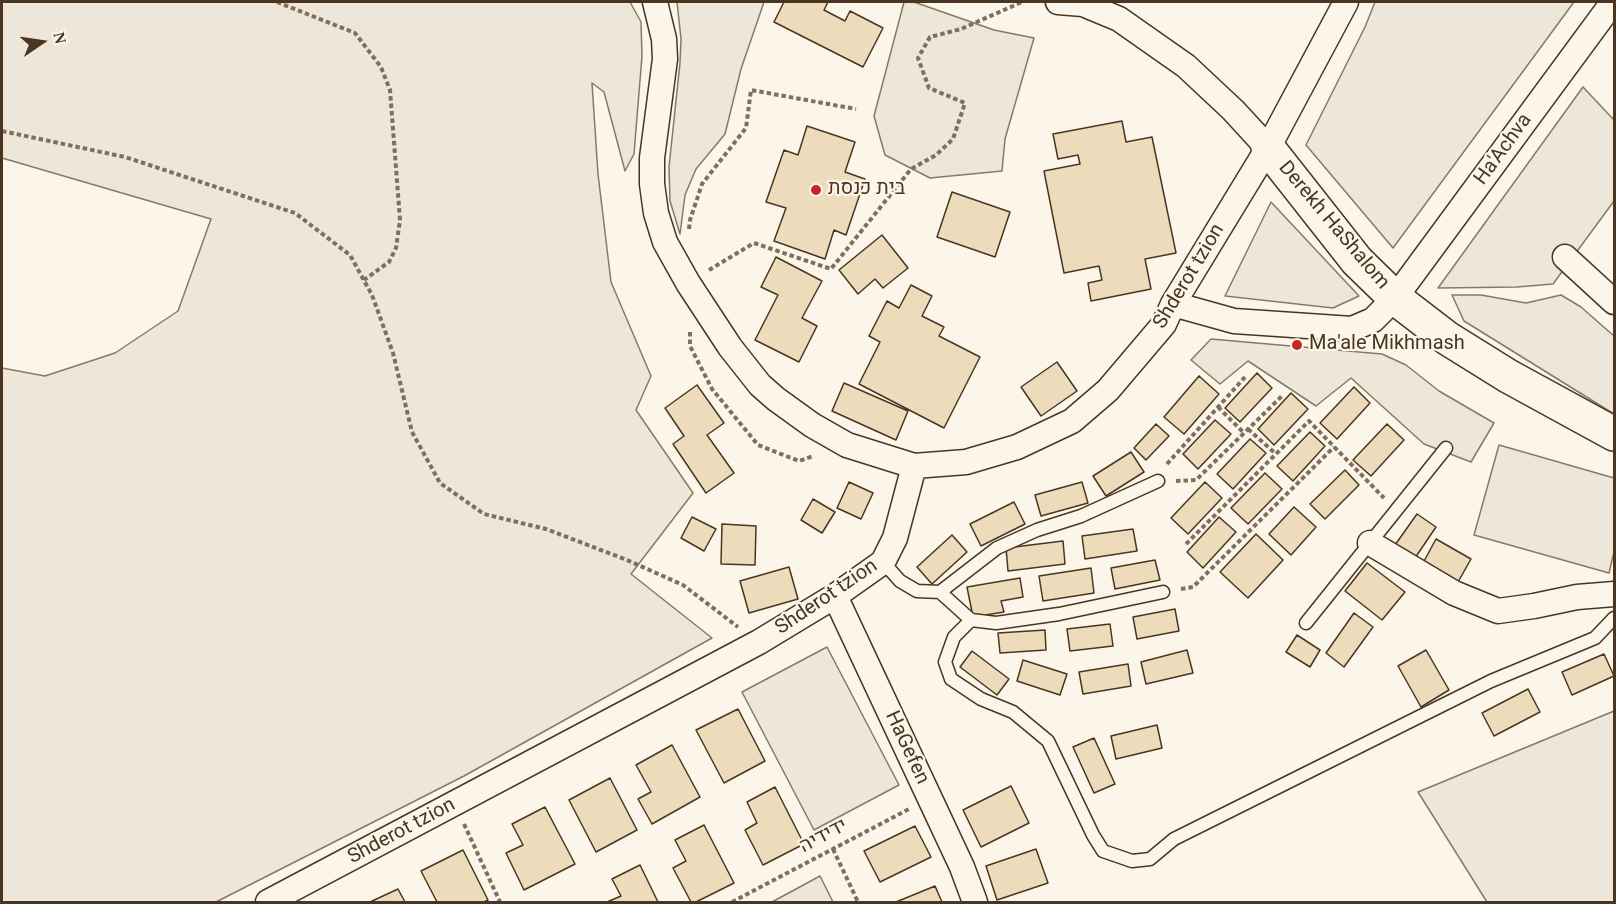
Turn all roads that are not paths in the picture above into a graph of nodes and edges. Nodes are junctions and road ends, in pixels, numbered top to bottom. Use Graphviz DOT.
graph roads {
  1 [pos="655,2"];
  2 [pos="1058,2"];
  3 [pos="1346,2"];
  4 [pos="1613,2"];
  5 [pos="1268,148"];
  6 [pos="1565,257"];
  7 [pos="1395,298"];
  8 [pos="1614,302"];
  9 [pos="1173,304"];
  10 [pos="1614,434"];
  11 [pos="1446,448"];
  12 [pos="914,466"];
  13 [pos="1158,482"];
  14 [pos="1370,543"];
  15 [pos="883,562"];
  16 [pos="940,592"];
  17 [pos="1163,592"];
  18 [pos="1614,594"];
  19 [pos="835,596"];
  20 [pos="1614,618"];
  21 [pos="971,620"];
  22 [pos="1306,623"];
  23 [pos="268,903"];
  24 [pos="975,903"];
  1 -- 12 [label="street"];
  2 -- 5 [label="street"];
  3 -- 5 [label="street, Shderot tzion"];
  4 -- 7 [label="street, Ha'Achva"];
  5 -- 7 [label="street, Derekh HaShalom"];
  5 -- 9 [label="street, Shderot tzion"];
  6 -- 8 [label="street"];
  7 -- 9 [label="street, Ha'Achva"];
  7 -- 10 [label="street, Derekh HaShalom"];
  9 -- 12 [label="street, Shderot tzion"];
  11 -- 14 [label="lane"];
  12 -- 15 [label="street, Shderot tzion"];
  13 -- 16 [label="lane"];
  14 -- 18 [label="street"];
  14 -- 22 [label="lane"];
  15 -- 16 [label="lane"];
  15 -- 19 [label="street, Shderot tzion"];
  16 -- 21 [label="lane"];
  17 -- 21 [label="lane"];
  19 -- 23 [label="street, Shderot tzion"];
  19 -- 24 [label="street, HaGefen"];
  20 -- 21 [label="lane"];
}
